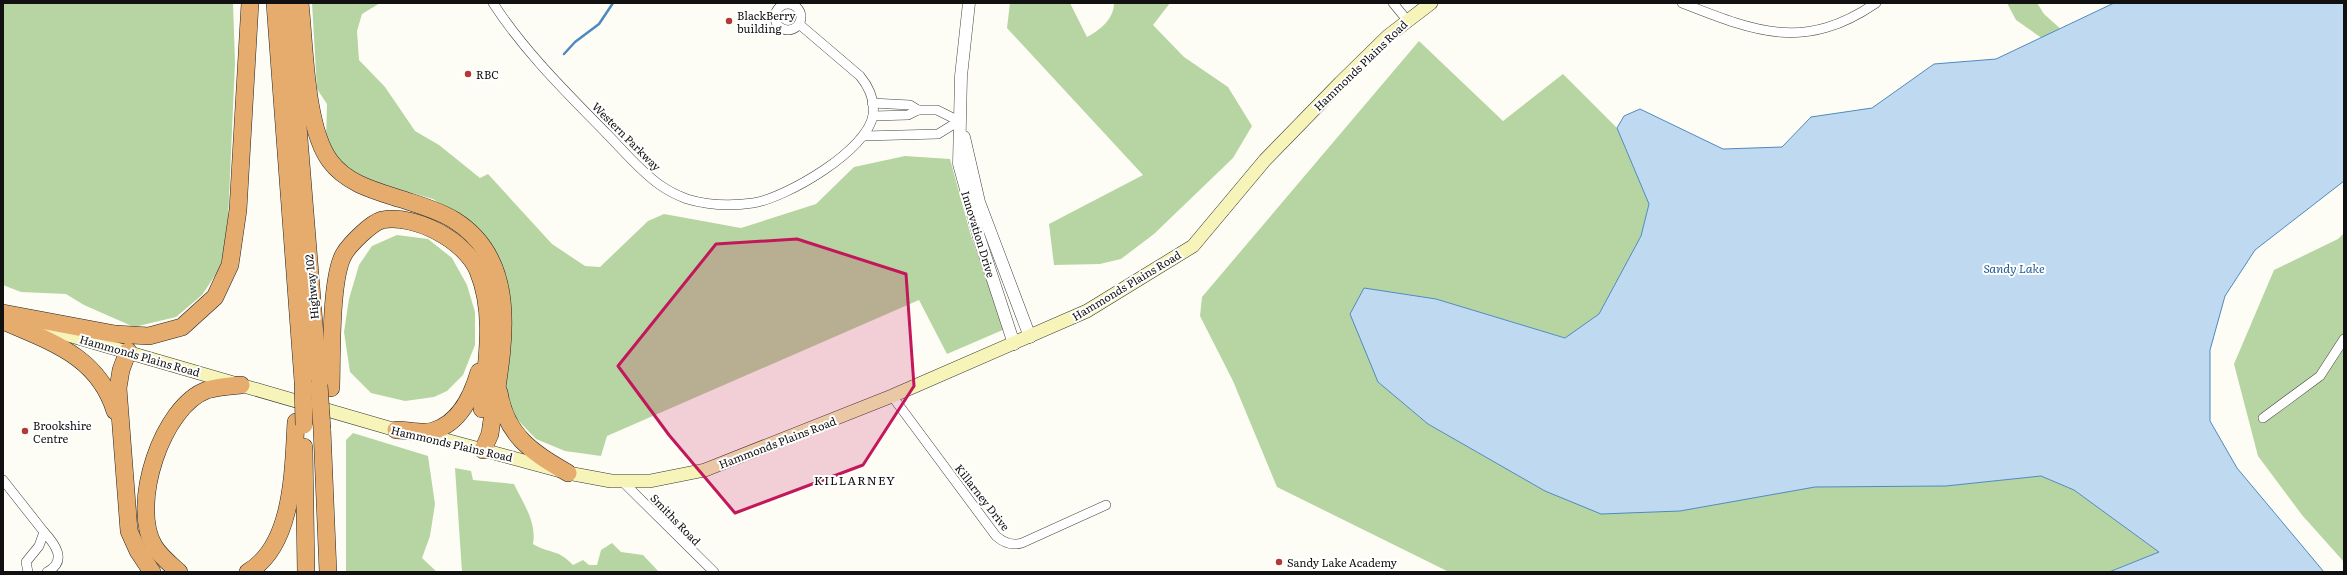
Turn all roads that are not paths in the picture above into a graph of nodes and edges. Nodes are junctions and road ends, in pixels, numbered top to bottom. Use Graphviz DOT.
graph roads {
  1 [pos="250,3"];
  2 [pos="274,3"];
  3 [pos="288,3"];
  4 [pos="300,3"];
  5 [pos="493,3"];
  6 [pos="968,3"];
  7 [pos="1393,3"];
  8 [pos="1431,3"];
  9 [pos="1682,3"];
  10 [pos="1876,3"];
  11 [pos="1407,20"];
  12 [pos="799,24"];
  13 [pos="872,103"];
  14 [pos="918,110"];
  15 [pos="873,116"];
  16 [pos="959,121"];
  17 [pos="864,136"];
  18 [pos="3,313"];
  19 [pos="3,316"];
  20 [pos="3,321"];
  21 [pos="1030,337"];
  22 [pos="2344,339"];
  23 [pos="1014,344"];
  24 [pos="488,345"];
  25 [pos="128,351"];
  26 [pos="497,380"];
  27 [pos="312,384"];
  28 [pos="241,385"];
  29 [pos="892,396"];
  30 [pos="2263,418"];
  31 [pos="119,424"];
  32 [pos="300,424"];
  33 [pos="396,430"];
  34 [pos="328,431"];
  35 [pos="483,450"];
  36 [pos="568,473"];
  37 [pos="3,480"];
  38 [pos="623,482"];
  39 [pos="1106,505"];
  40 [pos="44,532"];
  41 [pos="28,572"];
  42 [pos="47,572"];
  43 [pos="152,572"];
  44 [pos="179,572"];
  45 [pos="248,572"];
  46 [pos="306,572"];
  47 [pos="328,572"];
  48 [pos="332,572"];
  49 [pos="714,572"];
  1 -- 18 [label="highway"];
  2 -- 27 [label="highway, Highway 102"];
  3 -- 27 [label="highway, Highway 102"];
  4 -- 26 [label="highway"];
  5 -- 17 [label="street, Western Parkway"];
  6 -- 16 [label="street, Innovation Drive"];
  7 -- 11 [label="street"];
  8 -- 11 [label="main road, Hammonds Plains Road"];
  9 -- 10 [label="street"];
  11 -- 21 [label="main road, Hammonds Plains Road"];
  12 -- 13 [label="street, Western Parkway"];
  13 -- 14 [label="street"];
  13 -- 15 [label="street, Western Parkway"];
  14 -- 15 [label="street"];
  14 -- 16 [label="street"];
  15 -- 17 [label="street, Western Parkway"];
  16 -- 17 [label="street"];
  16 -- 21 [label="street, Innovation Drive"];
  16 -- 23 [label="street, Innovation Drive"];
  19 -- 25 [label="main road, Hammonds Plains Road"];
  20 -- 31 [label="highway"];
  21 -- 23 [label="main road, Hammonds Plains Road"];
  22 -- 30 [label="street"];
  23 -- 29 [label="main road, Hammonds Plains Road"];
  24 -- 27 [label="highway"];
  24 -- 33 [label="highway"];
  24 -- 35 [label="highway"];
  25 -- 28 [label="main road, Hammonds Plains Road"];
  25 -- 31 [label="highway"];
  26 -- 35 [label="highway"];
  26 -- 36 [label="highway"];
  27 -- 32 [label="highway, Highway 102, bridge"];
  27 -- 34 [label="highway, Highway 102, bridge"];
  28 -- 33 [label="main road, Hammonds Plains Road"];
  28 -- 44 [label="highway"];
  29 -- 38 [label="main road, Hammonds Plains Road"];
  29 -- 39 [label="street, Killarney Drive"];
  31 -- 43 [label="highway"];
  32 -- 45 [label="highway"];
  32 -- 46 [label="highway, Highway 102"];
  33 -- 35 [label="main road, Hammonds Plains Road"];
  34 -- 47 [label="highway, Highway 102"];
  34 -- 48 [label="highway"];
  35 -- 36 [label="main road, Hammonds Plains Road"];
  36 -- 38 [label="main road, Hammonds Plains Road"];
  37 -- 40 [label="street"];
  38 -- 49 [label="street, Smiths Road"];
  40 -- 41 [label="street"];
  40 -- 42 [label="street"];
}
